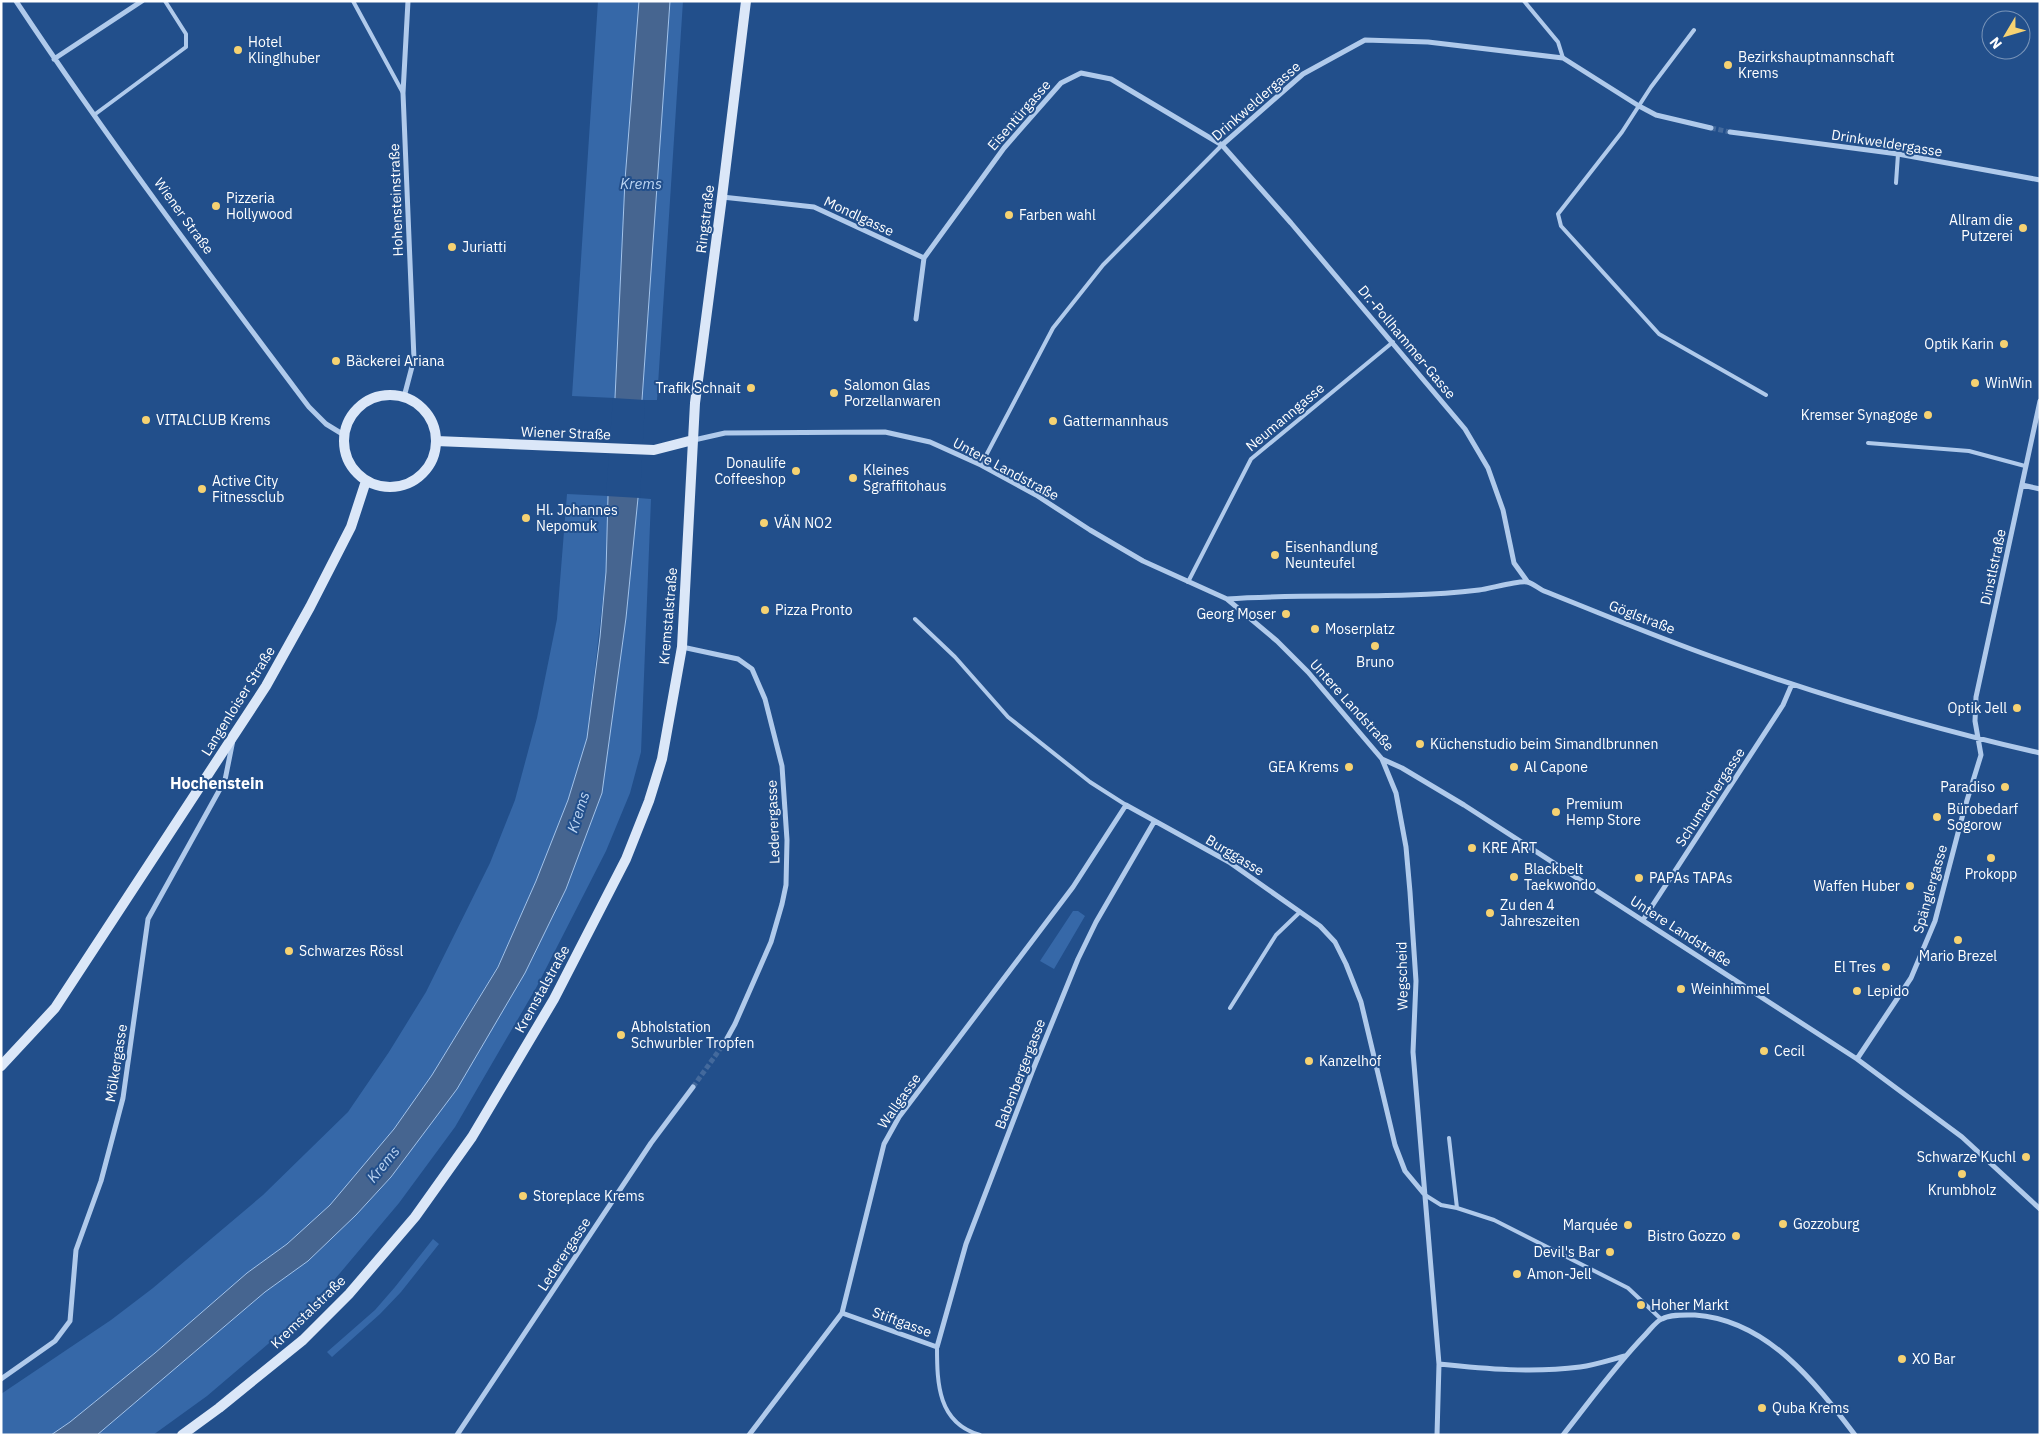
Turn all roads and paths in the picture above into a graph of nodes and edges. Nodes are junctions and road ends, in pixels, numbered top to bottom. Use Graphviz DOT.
graph roads {
  1 [pos="16,1"];
  2 [pos="142,1"];
  3 [pos="165,1"];
  4 [pos="354,1"];
  5 [pos="408,1"];
  6 [pos="746,1"];
  7 [pos="1524,1"];
  8 [pos="1694,30"];
  9 [pos="1563,58"];
  10 [pos="54,59"];
  11 [pos="403,93"];
  12 [pos="1639,106"];
  13 [pos="94,115"];
  14 [pos="1711,128"];
  15 [pos="1730,132"];
  16 [pos="1222,145"];
  17 [pos="1898,154"];
  18 [pos="2040,180"];
  19 [pos="1896,183"];
  20 [pos="722,197"];
  21 [pos="924,258"];
  22 [pos="916,319"];
  23 [pos="1393,342"];
  24 [pos="1766,395"];
  25 [pos="404,397"];
  26 [pos="2040,401"];
  27 [pos="344,435"];
  28 [pos="693,440"];
  29 [pos="436,441"];
  30 [pos="1868,443"];
  31 [pos="981,465"];
  32 [pos="2025,466"];
  33 [pos="366,481"];
  34 [pos="2022,485"];
  35 [pos="2040,489"];
  36 [pos="1188,582"];
  37 [pos="1526,582"];
  38 [pos="1227,599"];
  39 [pos="914,619"];
  40 [pos="682,647"];
  41 [pos="1792,684"];
  42 [pos="235,732"];
  43 [pos="1978,739"];
  44 [pos="2040,753"];
  45 [pos="1382,759"];
  46 [pos="1126,805"];
  47 [pos="1154,822"];
  48 [pos="1300,912"];
  49 [pos="1643,920"];
  50 [pos="1230,1008"];
  51 [pos="725,1042"];
  52 [pos="1857,1059"];
  53 [pos="1,1066"];
  54 [pos="693,1087"];
  55 [pos="1449,1138"];
  56 [pos="1425,1195"];
  57 [pos="1457,1208"];
  58 [pos="2040,1209"];
  59 [pos="842,1313"];
  60 [pos="1661,1319"];
  61 [pos="937,1347"];
  62 [pos="1625,1356"];
  63 [pos="1439,1364"];
  64 [pos="1,1379"];
  65 [pos="182,1435"];
  66 [pos="457,1435"];
  67 [pos="749,1435"];
  68 [pos="980,1435"];
  69 [pos="1437,1435"];
  70 [pos="1563,1435"];
  71 [pos="1855,1435"];
  1 -- 10 [label="street, Wiener Straße"];
  2 -- 10 [label="street"];
  3 -- 13 [label="lane"];
  4 -- 11 [label="lane"];
  5 -- 11 [label="street, Hohensteinstraße"];
  6 -- 20 [label="main road, Ringstraße"];
  7 -- 9 [label="lane"];
  8 -- 12 [label="lane"];
  9 -- 12 [label="street, Drinkweldergasse"];
  9 -- 16 [label="street, Drinkweldergasse"];
  10 -- 13 [label="street, Wiener Straße"];
  11 -- 25 [label="street, Hohensteinstraße"];
  12 -- 14 [label="street, Drinkweldergasse"];
  12 -- 24 [label="lane"];
  13 -- 27 [label="street, Wiener Straße"];
  15 -- 17 [label="street, Drinkweldergasse"];
  16 -- 21 [label="street, Eisentürgasse"];
  16 -- 23 [label="street, Dr.-Pollhammer-Gasse"];
  16 -- 31 [label="lane, Drinkweldergasse"];
  17 -- 18 [label="street, Drinkweldergasse"];
  17 -- 19 [label="lane"];
  20 -- 21 [label="street, Mondlgasse"];
  20 -- 28 [label="main road, Ringstraße"];
  21 -- 22 [label="street, Eisentürgasse"];
  23 -- 36 [label="lane, Neumanngasse"];
  23 -- 37 [label="street, Dr.-Pollhammer-Gasse"];
  25 -- 27 [label="main road"];
  25 -- 29 [label="main road"];
  26 -- 32 [label="street, Dinstlstraße"];
  27 -- 33 [label="main road"];
  28 -- 29 [label="main road, Wiener Straße"];
  28 -- 31 [label="street, Untere Landstraße"];
  28 -- 40 [label="main road, Kremstalstraße"];
  29 -- 33 [label="main road"];
  30 -- 32 [label="lane"];
  31 -- 36 [label="street, Untere Landstraße"];
  32 -- 34 [label="street, Dinstlstraße"];
  33 -- 42 [label="main road, Langenloiser Straße"];
  34 -- 35 [label="street"];
  34 -- 43 [label="street, Dinstlstraße"];
  36 -- 38 [label="street, Untere Landstraße"];
  37 -- 38 [label="street"];
  37 -- 41 [label="street, Göglstraße"];
  38 -- 45 [label="street, Untere Landstraße"];
  39 -- 46 [label="lane, Burggasse"];
  40 -- 51 [label="street, Lederergasse"];
  40 -- 65 [label="main road, Kremstalstraße"];
  41 -- 43 [label="street, Göglstraße"];
  41 -- 49 [label="street, Schumachergasse"];
  42 -- 53 [label="main road, Langenloiser Straße"];
  42 -- 64 [label="street, Mölkergasse"];
  43 -- 44 [label="street, Göglstraße"];
  43 -- 52 [label="street, Spänglergasse"];
  45 -- 49 [label="street, Untere Landstraße"];
  45 -- 56 [label="street, Wegscheid"];
  46 -- 47 [label="street, Burggasse"];
  46 -- 59 [label="street, Wallgasse"];
  47 -- 48 [label="street, Burggasse"];
  47 -- 61 [label="street, Babenbergergasse"];
  48 -- 50 [label="lane"];
  48 -- 56 [label="street, Burggasse"];
  49 -- 52 [label="street, Untere Landstraße"];
  52 -- 58 [label="street, Untere Landstraße"];
  54 -- 66 [label="street, Lederergasse"];
  55 -- 57 [label="lane"];
  56 -- 57 [label="lane"];
  56 -- 63 [label="street"];
  57 -- 60 [label="lane"];
  59 -- 61 [label="street, Stiftgasse"];
  59 -- 67 [label="street, Wallgasse"];
  60 -- 62 [label="street"];
  60 -- 71 [label="street"];
  61 -- 68 [label="lane, Stiftgasse"];
  62 -- 63 [label="street"];
  62 -- 70 [label="street"];
  63 -- 69 [label="street"];
}
